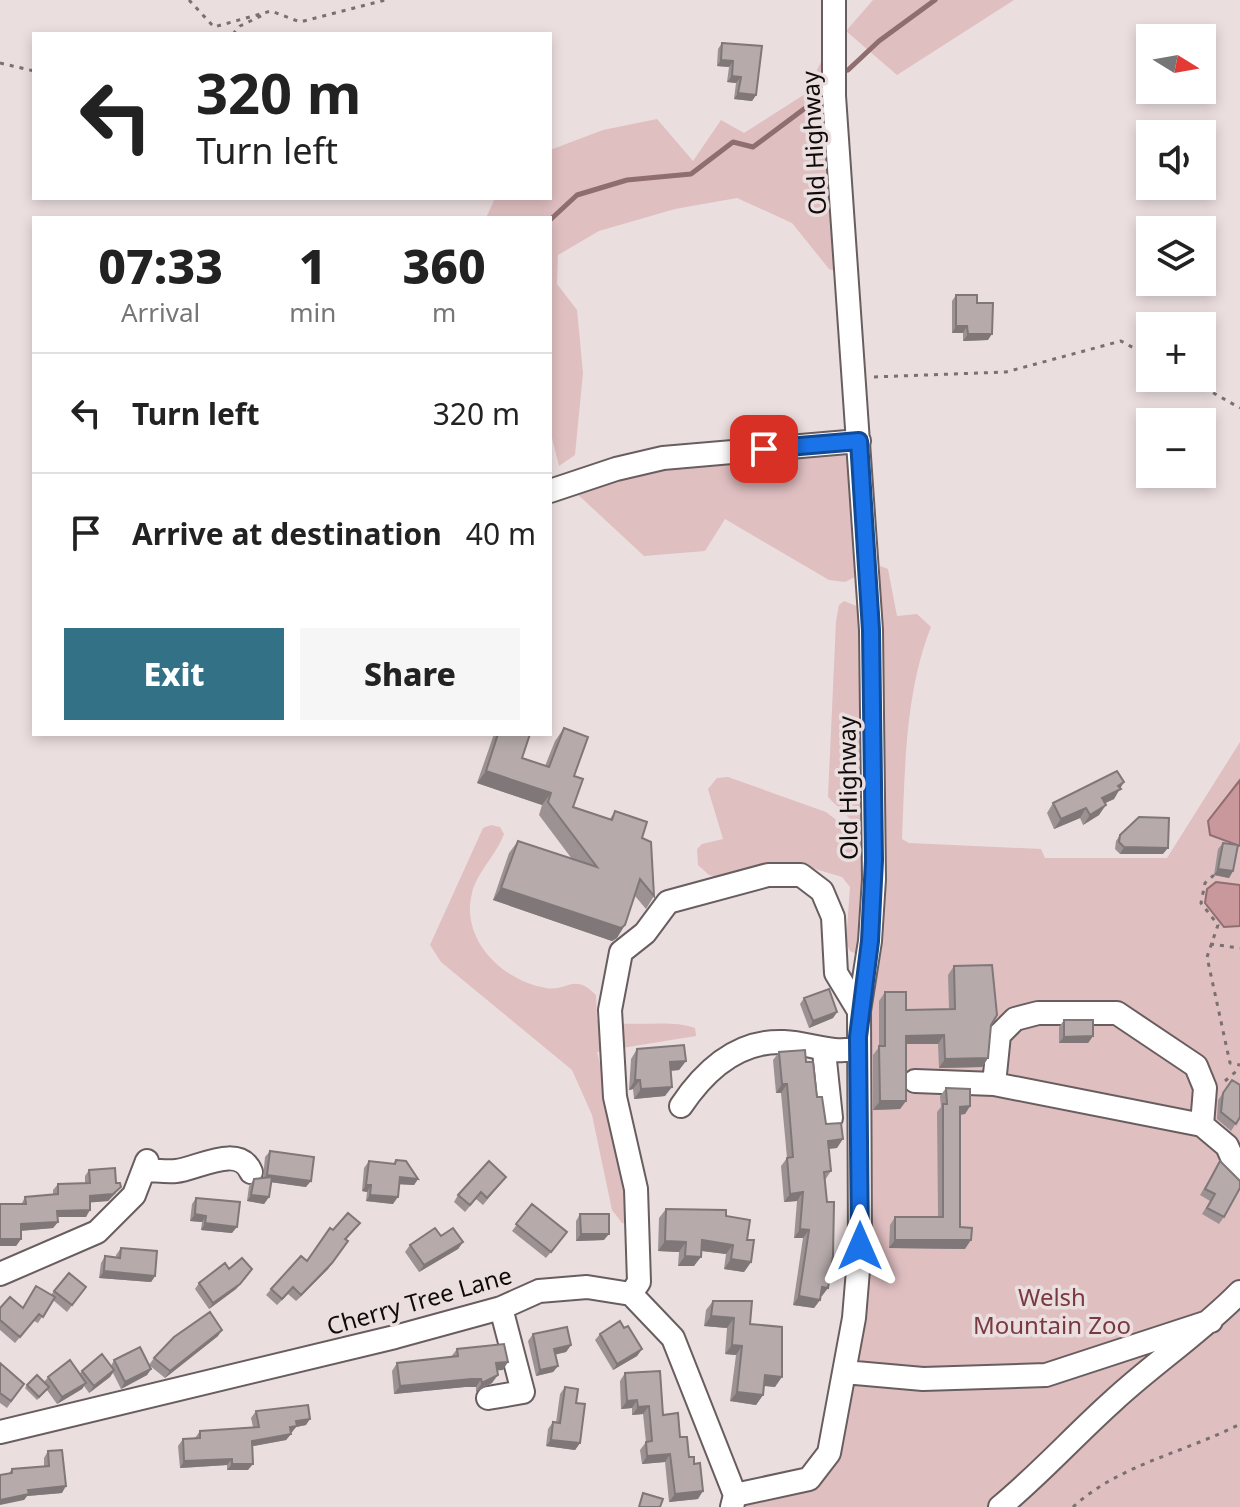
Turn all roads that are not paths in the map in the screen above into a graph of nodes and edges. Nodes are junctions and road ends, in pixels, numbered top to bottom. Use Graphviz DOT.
graph roads {
  1 [pos="834,0"];
  2 [pos="859,441"];
  3 [pos="552,490"];
  4 [pos="859,1011"];
  5 [pos="859,1048"];
  6 [pos="824,1051"];
  7 [pos="915,1081"];
  8 [pos="994,1084"];
  9 [pos="681,1106"];
  10 [pos="831,1118"];
  11 [pos="1202,1125"];
  12 [pos="251,1172"];
  13 [pos="1240,1176"];
  14 [pos="0,1274"];
  15 [pos="1240,1292"];
  16 [pos="631,1294"];
  17 [pos="501,1308"];
  18 [pos="1211,1321"];
  19 [pos="844,1372"];
  20 [pos="488,1398"];
  21 [pos="0,1432"];
  22 [pos="734,1501"];
  23 [pos="1000,1507"];
  1 -- 2 [label="street, Old Highway"];
  2 -- 3 [label="street"];
  2 -- 4 [label="street, Old Highway"];
  4 -- 5 [label="street, Old Highway"];
  4 -- 16 [label="street"];
  5 -- 6 [label="street"];
  5 -- 19 [label="street, Old Highway"];
  6 -- 9 [label="street"];
  6 -- 10 [label="street"];
  7 -- 8 [label="street"];
  8 -- 11 [label="street"];
  8 -- 11 [label="street"];
  11 -- 13 [label="street"];
  12 -- 14 [label="street"];
  15 -- 18 [label="street"];
  16 -- 17 [label="street, Cherry Tree Lane"];
  16 -- 22 [label="street"];
  17 -- 20 [label="street"];
  17 -- 21 [label="street, Cherry Tree Lane"];
  18 -- 19 [label="street"];
  18 -- 23 [label="street"];
  19 -- 22 [label="street, Old Highway"];
}
